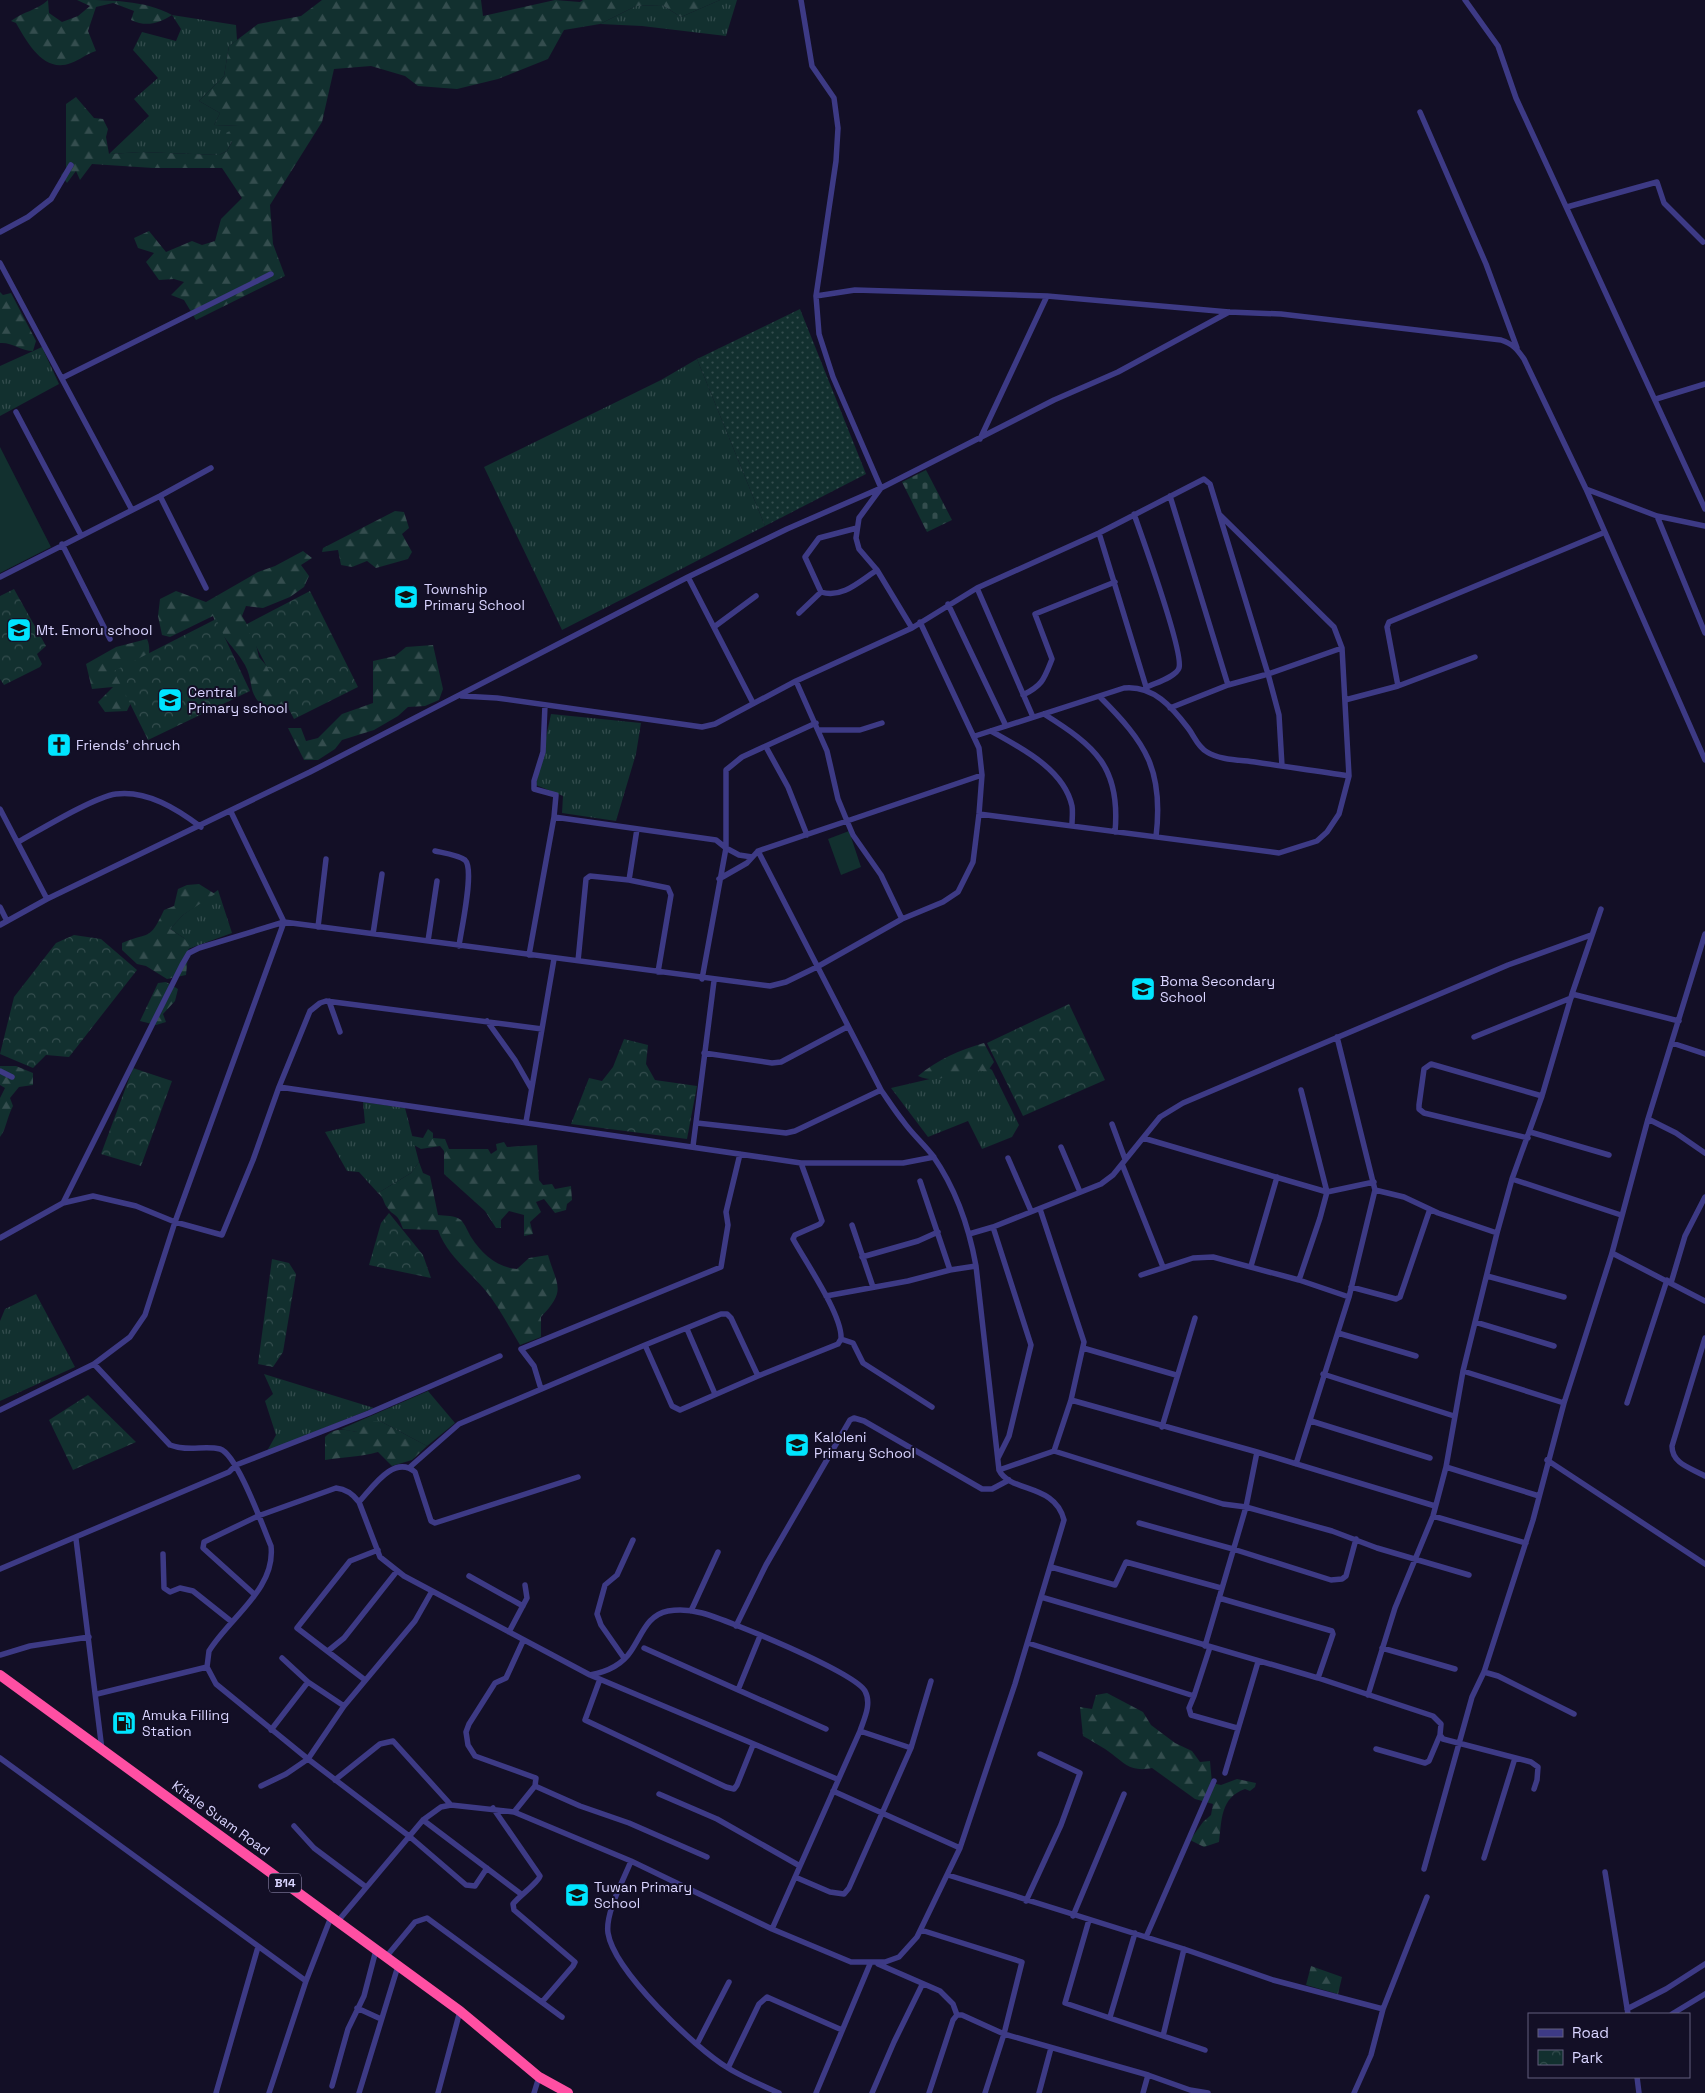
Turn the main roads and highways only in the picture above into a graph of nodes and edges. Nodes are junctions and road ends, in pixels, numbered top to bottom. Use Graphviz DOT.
graph roads {
  1 [pos="0,1675"];
  2 [pos="568,2093"];
  1 -- 2 [label="highway, Kitale Suam Road / B14"];
}
